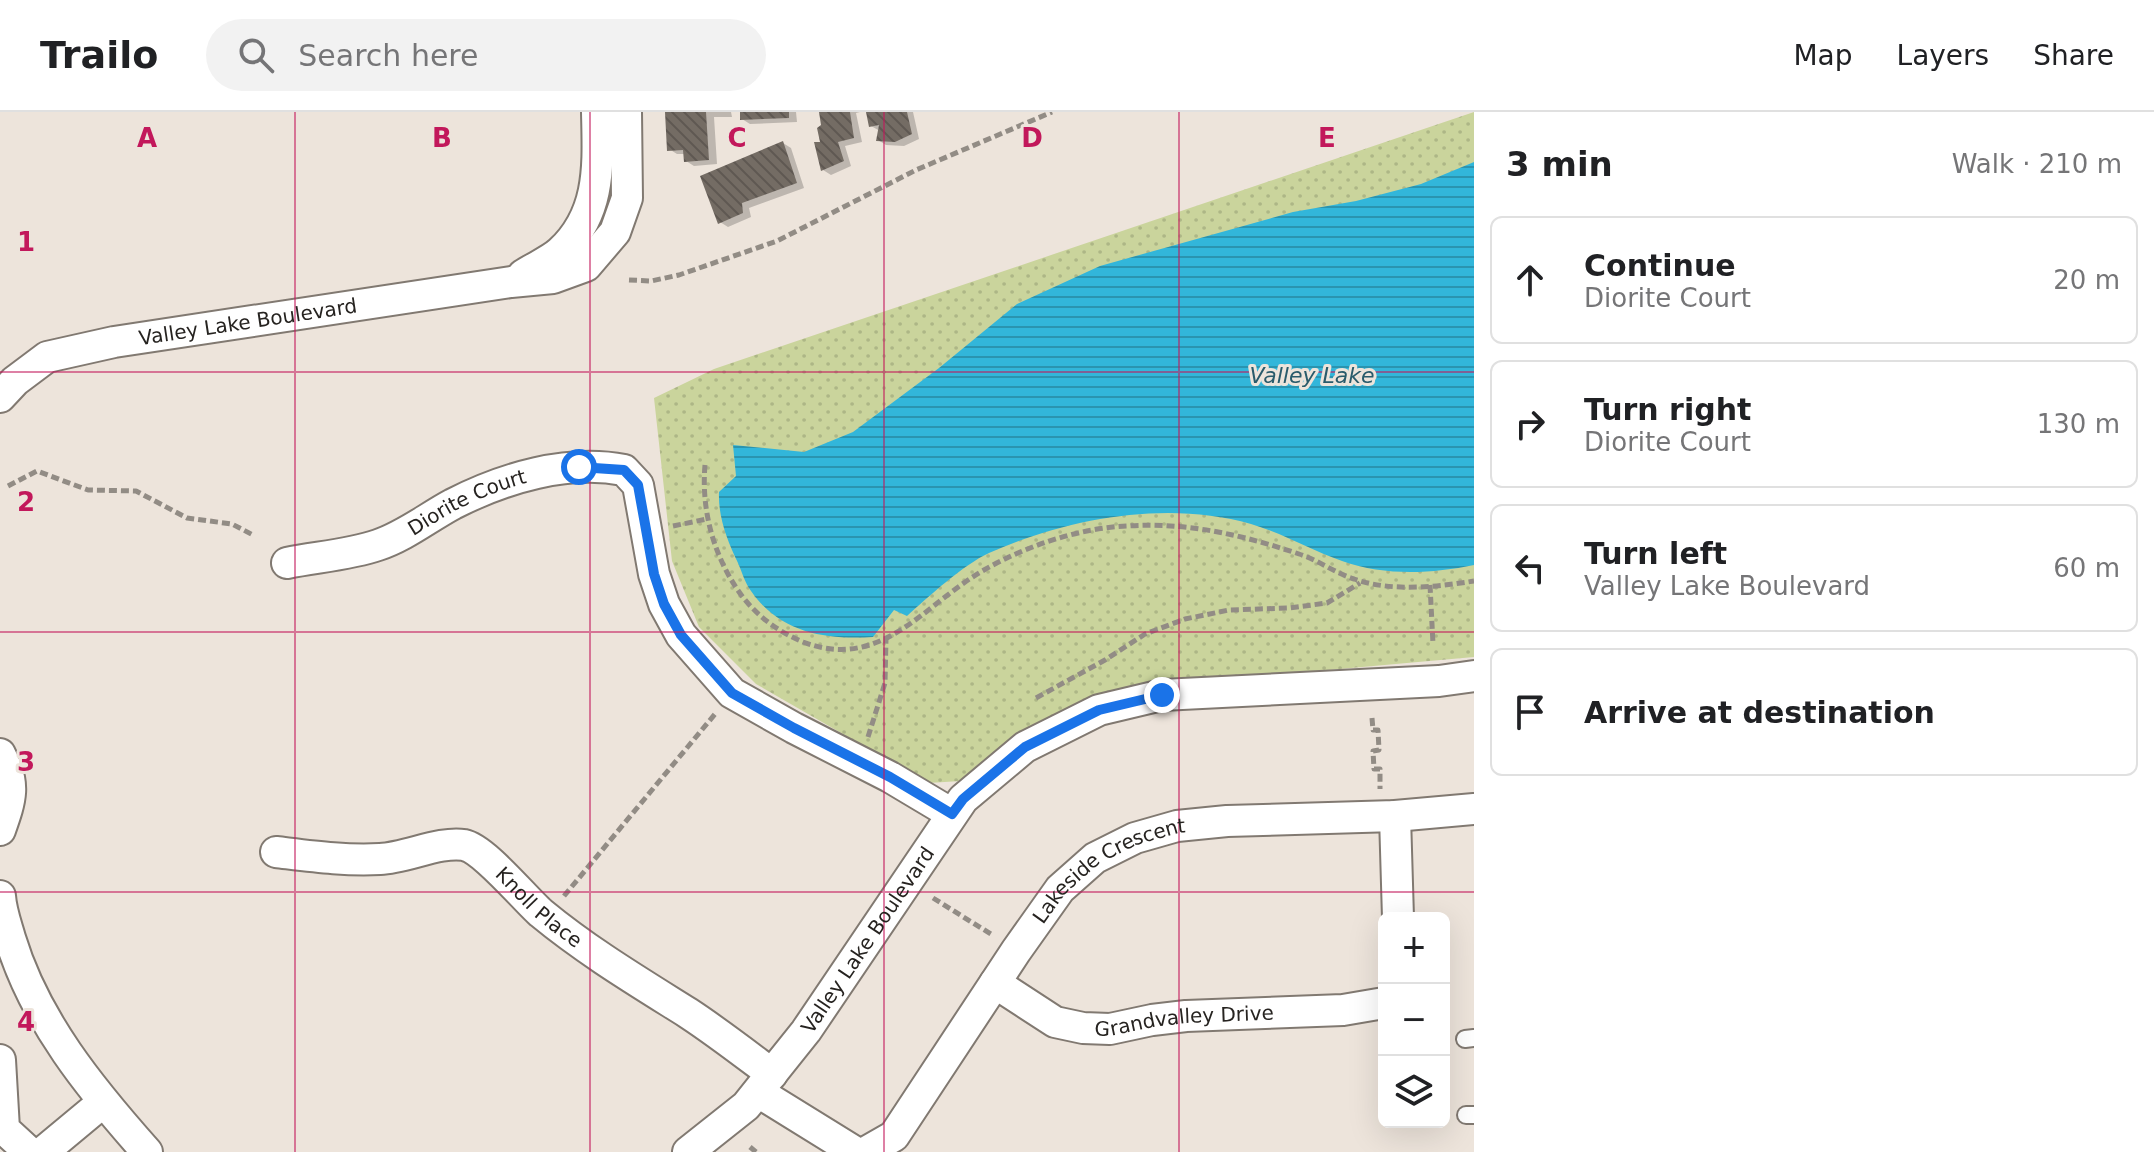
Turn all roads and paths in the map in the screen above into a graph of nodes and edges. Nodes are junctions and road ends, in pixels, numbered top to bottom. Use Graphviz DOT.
graph roads {
  1 [pos="597,112"];
  2 [pos="626,112"];
  3 [pos="1052,112"];
  4 [pos="593,195"];
  5 [pos="623,210"];
  6 [pos="629,280"];
  7 [pos="511,282"];
  8 [pos="0,397"];
  9 [pos="705,465"];
  10 [pos="8,486"];
  11 [pos="707,519"];
  12 [pos="669,527"];
  13 [pos="253,535"];
  14 [pos="287,563"];
  15 [pos="1365,581"];
  16 [pos="1474,581"];
  17 [pos="1430,585"];
  18 [pos="886,638"];
  19 [pos="1433,644"];
  20 [pos="1474,676"];
  21 [pos="1036,698"];
  22 [pos="715,714"];
  23 [pos="1372,718"];
  24 [pos="868,738"];
  25 [pos="0,754"];
  26 [pos="1380,783"];
  27 [pos="1474,809"];
  28 [pos="952,814"];
  29 [pos="1395,816"];
  30 [pos="0,830"];
  31 [pos="276,852"];
  32 [pos="0,896"];
  33 [pos="564,896"];
  34 [pos="933,898"];
  35 [pos="1398,912"];
  36 [pos="1001,940"];
  37 [pos="995,983"];
  38 [pos="1378,1004"];
  39 [pos="0,1060"];
  40 [pos="765,1083"];
  41 [pos="102,1103"];
  42 [pos="750,1147"];
  43 [pos="29,1152"];
  44 [pos="43,1152"];
  45 [pos="147,1152"];
  46 [pos="688,1152"];
  47 [pos="756,1152"];
  48 [pos="855,1152"];
  49 [pos="866,1152"];
  1 -- 4 [label="street, Valley Lake Boulevard"];
  2 -- 5 [label="street, Valley Lake Boulevard"];
  3 -- 6 [label="path"];
  4 -- 5 [label="street"];
  4 -- 7 [label="street, Valley Lake Boulevard"];
  5 -- 7 [label="street, Valley Lake Boulevard"];
  7 -- 8 [label="street, Valley Lake Boulevard"];
  9 -- 11 [label="path"];
  10 -- 13 [label="path"];
  11 -- 12 [label="path"];
  11 -- 18 [label="path"];
  14 -- 28 [label="street, Diorite Court"];
  15 -- 17 [label="path"];
  15 -- 18 [label="path"];
  15 -- 21 [label="path"];
  16 -- 17 [label="path"];
  17 -- 19 [label="path"];
  18 -- 24 [label="path"];
  20 -- 28 [label="street, Valley Lake Boulevard"];
  22 -- 33 [label="path"];
  23 -- 26 [label="path"];
  25 -- 30 [label="street"];
  27 -- 29 [label="street, Lakeside Crescent"];
  28 -- 40 [label="street, Valley Lake Boulevard"];
  29 -- 35 [label="street"];
  29 -- 37 [label="street, Lakeside Crescent"];
  31 -- 40 [label="street, Knoll Place"];
  32 -- 41 [label="street"];
  34 -- 36 [label="path"];
  37 -- 38 [label="street, Grandvalley Drive"];
  37 -- 49 [label="street, Lakeside Crescent"];
  39 -- 43 [label="street"];
  40 -- 46 [label="street, Valley Lake Boulevard"];
  40 -- 48 [label="street"];
  41 -- 44 [label="street"];
  41 -- 45 [label="street"];
  42 -- 47 [label="path"];
}
